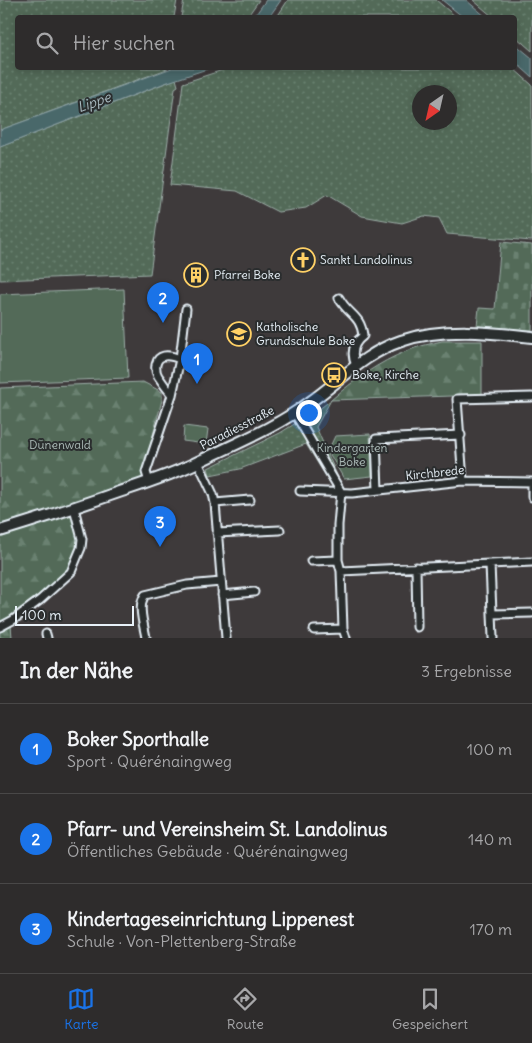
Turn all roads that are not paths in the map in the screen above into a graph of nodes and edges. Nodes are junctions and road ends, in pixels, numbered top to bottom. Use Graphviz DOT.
graph roads {
  1 [pos="338,298"];
  2 [pos="186,309"];
  3 [pos="532,337"];
  4 [pos="180,359"];
  5 [pos="356,366"];
  6 [pos="172,395"];
  7 [pos="532,397"];
  8 [pos="294,412"];
  9 [pos="461,435"];
  10 [pos="198,462"];
  11 [pos="463,481"];
  12 [pos="149,482"];
  13 [pos="532,482"];
  14 [pos="378,490"];
  15 [pos="300,491"];
  16 [pos="341,492"];
  17 [pos="532,497"];
  18 [pos="250,500"];
  19 [pos="215,503"];
  20 [pos="74,508"];
  21 [pos="280,530"];
  22 [pos="0,531"];
  23 [pos="217,533"];
  24 [pos="338,560"];
  25 [pos="311,561"];
  26 [pos="532,562"];
  27 [pos="490,564"];
  28 [pos="416,567"];
  29 [pos="341,570"];
  30 [pos="221,582"];
  31 [pos="254,592"];
  32 [pos="222,595"];
  33 [pos="532,613"];
  34 [pos="492,614"];
  35 [pos="0,627"];
  36 [pos="417,627"];
  37 [pos="343,629"];
  38 [pos="314,630"];
  39 [pos="146,638"];
  40 [pos="226,638"];
  41 [pos="346,638"];
  42 [pos="493,638"];
  1 -- 5 [label="street"];
  2 -- 4 [label="street"];
  3 -- 5 [label="main road, Paradiesstraße"];
  4 -- 6 [label="street"];
  4 -- 6 [label="street"];
  5 -- 8 [label="main road, Paradiesstraße"];
  6 -- 12 [label="street"];
  7 -- 9 [label="street"];
  8 -- 10 [label="main road, Paradiesstraße"];
  8 -- 16 [label="street"];
  9 -- 11 [label="street"];
  9 -- 14 [label="street"];
  10 -- 12 [label="main road, Paradiesstraße"];
  10 -- 19 [label="street"];
  11 -- 13 [label="street, Kirchbrede"];
  11 -- 14 [label="street, Kirchbrede"];
  12 -- 20 [label="main road, Paradiesstraße"];
  13 -- 17 [label="street"];
  14 -- 16 [label="street, Kirchbrede"];
  15 -- 16 [label="street, Kirchbrede"];
  16 -- 24 [label="street"];
  18 -- 19 [label="street"];
  19 -- 23 [label="street"];
  20 -- 22 [label="main road, Paradiesstraße"];
  20 -- 35 [label="street"];
  21 -- 23 [label="street"];
  23 -- 30 [label="street"];
  24 -- 25 [label="street"];
  24 -- 29 [label="street"];
  26 -- 27 [label="street"];
  27 -- 28 [label="street"];
  27 -- 34 [label="street"];
  28 -- 29 [label="street"];
  28 -- 36 [label="street"];
  29 -- 37 [label="street"];
  30 -- 32 [label="street"];
  30 -- 39 [label="street"];
  31 -- 32 [label="street"];
  32 -- 40 [label="street"];
  33 -- 34 [label="street"];
  34 -- 42 [label="street"];
  37 -- 38 [label="street"];
  37 -- 41 [label="street"];
}
